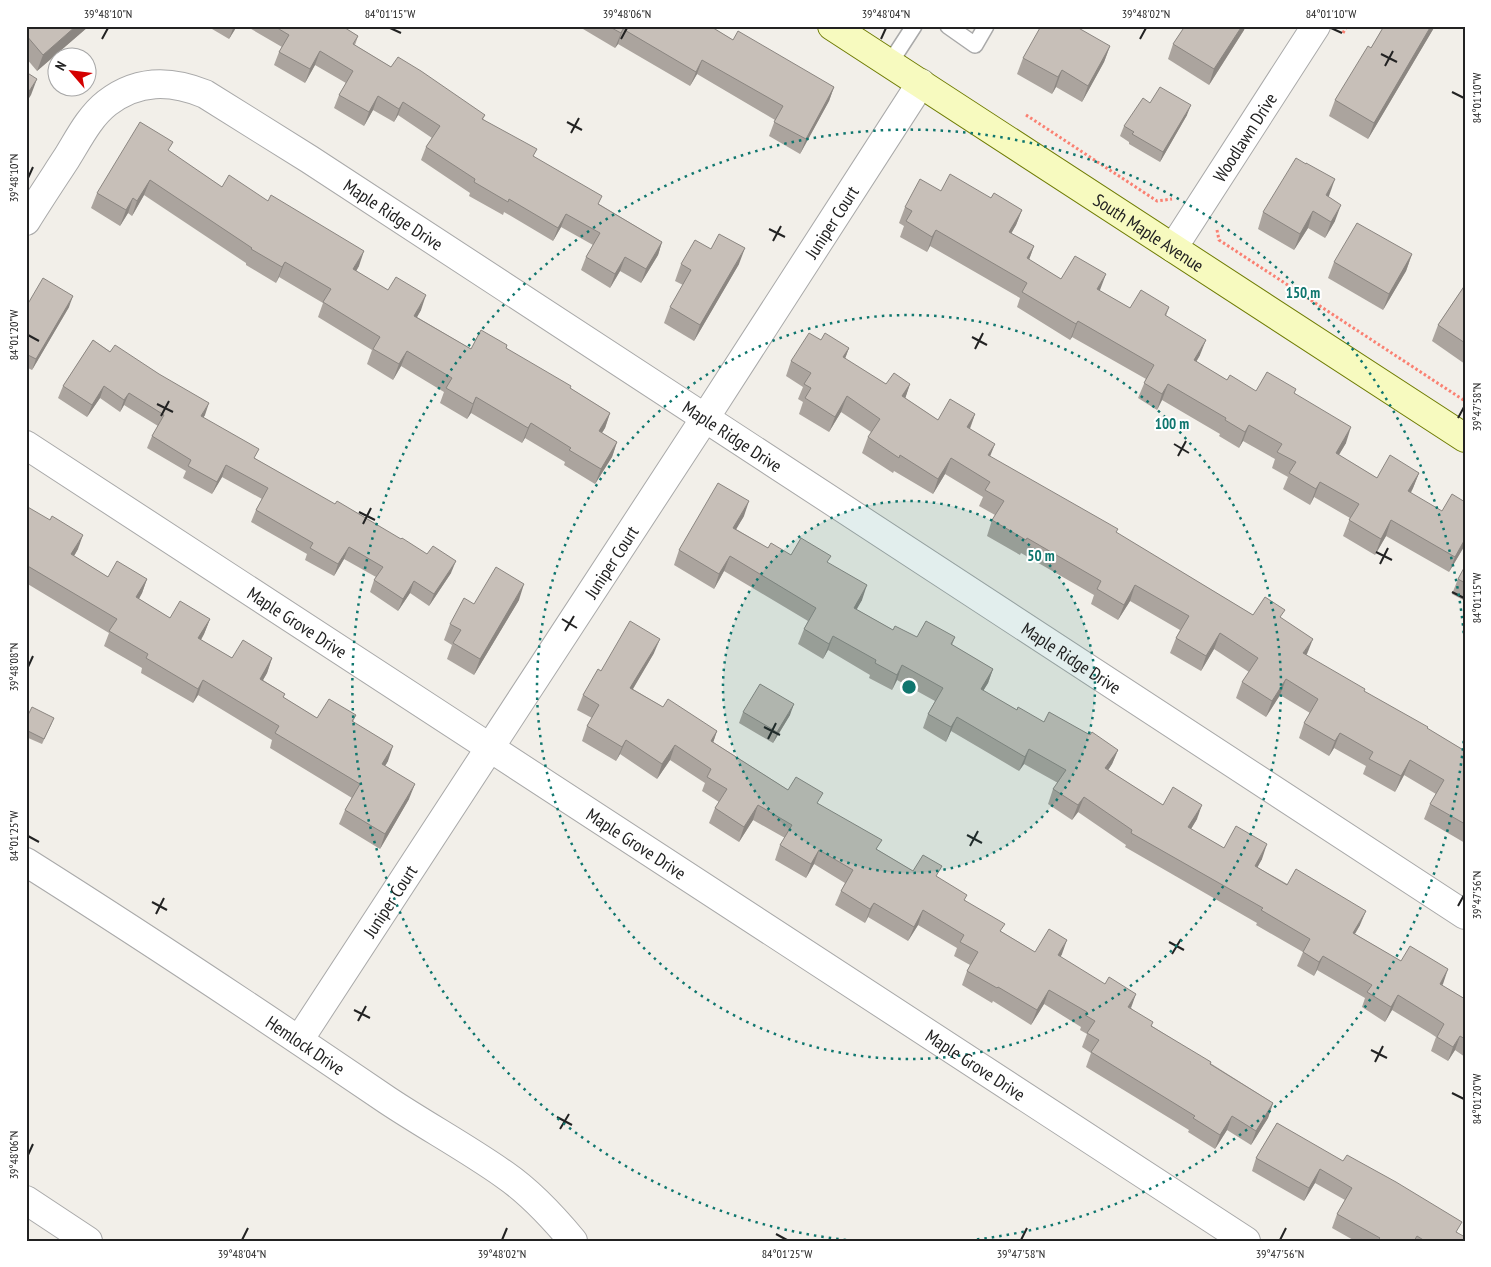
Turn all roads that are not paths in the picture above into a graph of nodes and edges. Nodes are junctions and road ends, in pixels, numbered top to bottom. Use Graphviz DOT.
graph roads {
  1 [pos="832,26"];
  2 [pos="914,26"];
  3 [pos="948,26"];
  4 [pos="986,26"];
  5 [pos="1316,26"];
  6 [pos="890,63"];
  7 [pos="921,83"];
  8 [pos="26,221"];
  9 [pos="1173,248"];
  10 [pos="705,418"];
  11 [pos="1465,438"];
  12 [pos="26,445"];
  13 [pos="490,746"];
  14 [pos="26,862"];
  15 [pos="1465,915"];
  16 [pos="299,1040"];
  17 [pos="26,1200"];
  18 [pos="88,1241"];
  19 [pos="573,1241"];
  20 [pos="1246,1241"];
  1 -- 6 [label="main road, South Maple Avenue"];
  2 -- 6 [label="lane"];
  3 -- 4 [label="lane"];
  5 -- 9 [label="street, Woodlawn Drive"];
  6 -- 7 [label="main road, South Maple Avenue"];
  7 -- 9 [label="main road, South Maple Avenue"];
  7 -- 10 [label="street, Juniper Court"];
  8 -- 10 [label="street, Maple Ridge Drive"];
  9 -- 11 [label="main road, South Maple Avenue"];
  10 -- 13 [label="street, Juniper Court"];
  10 -- 15 [label="street, Maple Ridge Drive"];
  12 -- 13 [label="street, Maple Grove Drive"];
  13 -- 16 [label="street, Juniper Court"];
  13 -- 20 [label="street, Maple Grove Drive"];
  14 -- 16 [label="street, Hemlock Drive"];
  16 -- 19 [label="street, Hemlock Drive"];
  17 -- 18 [label="street"];
}
